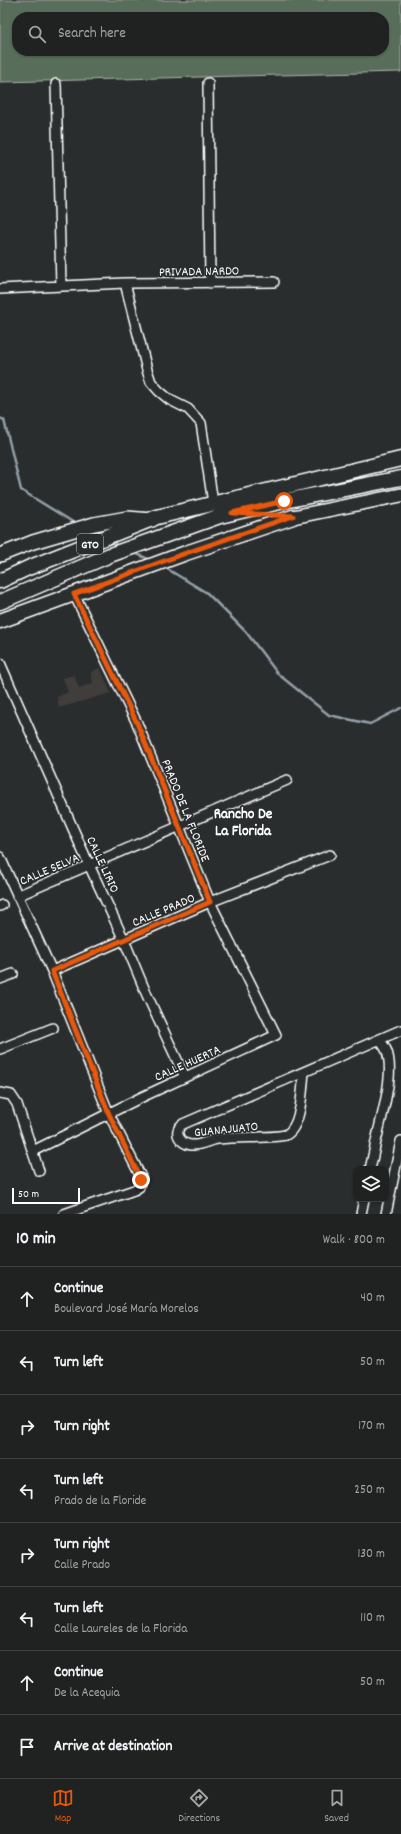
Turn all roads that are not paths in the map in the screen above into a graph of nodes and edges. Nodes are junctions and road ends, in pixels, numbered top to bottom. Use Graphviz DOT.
graph roads {
  1 [pos="208,83"];
  2 [pos="56,84"];
  3 [pos="274,282"];
  4 [pos="125,283"];
  5 [pos="210,283"];
  6 [pos="61,286"];
  7 [pos="0,289"];
  8 [pos="401,460"];
  9 [pos="401,478"];
  10 [pos="401,495"];
  11 [pos="213,503"];
  12 [pos="232,513"];
  13 [pos="293,516"];
  14 [pos="152,520"];
  15 [pos="0,555"];
  16 [pos="28,568"];
  17 [pos="0,572"];
  18 [pos="0,581"];
  19 [pos="74,594"];
  20 [pos="0,602"];
  21 [pos="0,621"];
  22 [pos="0,663"];
  23 [pos="287,780"];
  24 [pos="178,826"];
  25 [pos="330,855"];
  26 [pos="0,857"];
  27 [pos="89,865"];
  28 [pos="17,896"];
  29 [pos="210,902"];
  30 [pos="124,940"];
  31 [pos="52,971"];
  32 [pos="13,974"];
  33 [pos="0,979"];
  34 [pos="54,1028"];
  35 [pos="401,1030"];
  36 [pos="276,1036"];
  37 [pos="378,1040"];
  38 [pos="0,1050"];
  39 [pos="304,1072"];
  40 [pos="184,1077"];
  41 [pos="0,1093"];
  42 [pos="109,1114"];
  43 [pos="401,1141"];
  44 [pos="33,1151"];
  45 [pos="371,1166"];
  46 [pos="39,1171"];
  47 [pos="363,1202"];
  48 [pos="64,1214"];
  49 [pos="361,1214"];
  50 [pos="386,1214"];
  1 -- 5 [label="street"];
  2 -- 6 [label="street"];
  3 -- 5 [label="street, PRIVADA NARDO"];
  4 -- 5 [label="street, PRIVADA NARDO"];
  4 -- 6 [label="street, PRIVADA NARDO"];
  4 -- 11 [label="street"];
  6 -- 7 [label="street, PRIVADA NARDO"];
  8 -- 11 [label="main road, GTO"];
  9 -- 12 [label="main road, GTO"];
  10 -- 13 [label="street"];
  11 -- 14 [label="main road, GTO"];
  12 -- 13 [label="main road"];
  12 -- 20 [label="main road, GTO"];
  13 -- 19 [label="main road"];
  14 -- 15 [label="street"];
  14 -- 16 [label="main road, GTO"];
  16 -- 17 [label="main road"];
  16 -- 18 [label="main road, GTO"];
  19 -- 21 [label="main road"];
  19 -- 24 [label="street, PRADO DE LA FLORIDE"];
  22 -- 27 [label="street, CALLE LIRIO"];
  23 -- 24 [label="street, CALLE SELVA"];
  24 -- 27 [label="street, CALLE SELVA"];
  24 -- 29 [label="street, PRADO DE LA FLORIDE"];
  25 -- 29 [label="street, CALLE PRADO"];
  26 -- 28 [label="street"];
  27 -- 28 [label="street, CALLE SELVA"];
  27 -- 30 [label="street, CALLE LIRIO"];
  28 -- 31 [label="street"];
  29 -- 30 [label="street, CALLE PRADO"];
  29 -- 36 [label="street, PRADO DE LA FLORIDE"];
  30 -- 31 [label="street, CALLE PRADO"];
  30 -- 40 [label="street, CALLE LIRIO"];
  31 -- 42 [label="street"];
  32 -- 33 [label="street"];
  34 -- 38 [label="street"];
  35 -- 37 [label="street, GUANAJUATO"];
  36 -- 40 [label="street, CALLE HUERTA"];
  37 -- 39 [label="street, GUANAJUATO"];
  37 -- 45 [label="street"];
  39 -- 39 [label="street, GUANAJUATO"];
  40 -- 42 [label="street, CALLE HUERTA"];
  41 -- 44 [label="street"];
  42 -- 44 [label="street, CALLE HUERTA"];
  42 -- 48 [label="street"];
  43 -- 50 [label="street"];
  44 -- 46 [label="street"];
  47 -- 49 [label="street"];
}
